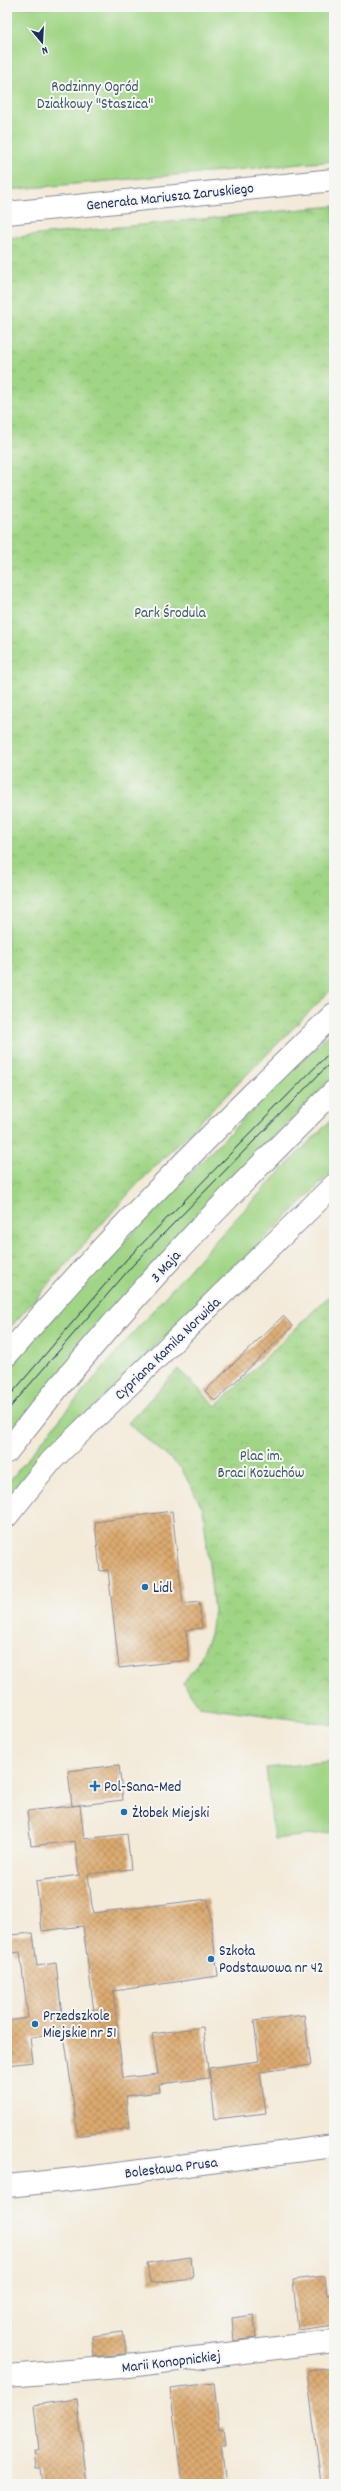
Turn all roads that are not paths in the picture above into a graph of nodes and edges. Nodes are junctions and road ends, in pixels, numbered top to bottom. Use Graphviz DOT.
graph roads {
  1 [pos="334,180"];
  2 [pos="7,212"];
  3 [pos="334,1014"];
  4 [pos="334,1090"];
  5 [pos="334,1185"];
  6 [pos="7,1355"];
  7 [pos="7,1452"];
  8 [pos="7,1516"];
  9 [pos="334,2146"];
  10 [pos="7,2186"];
  11 [pos="334,2340"];
  12 [pos="7,2376"];
  1 -- 2 [label="street, Generała Mariusza Zaruskiego"];
  3 -- 6 [label="street"];
  4 -- 7 [label="street, 3 Maja"];
  5 -- 8 [label="street, Cypriana Kamila Norwida"];
  9 -- 10 [label="street, Bolesława Prusa"];
  11 -- 12 [label="street, Marii Konopnickiej"];
}
